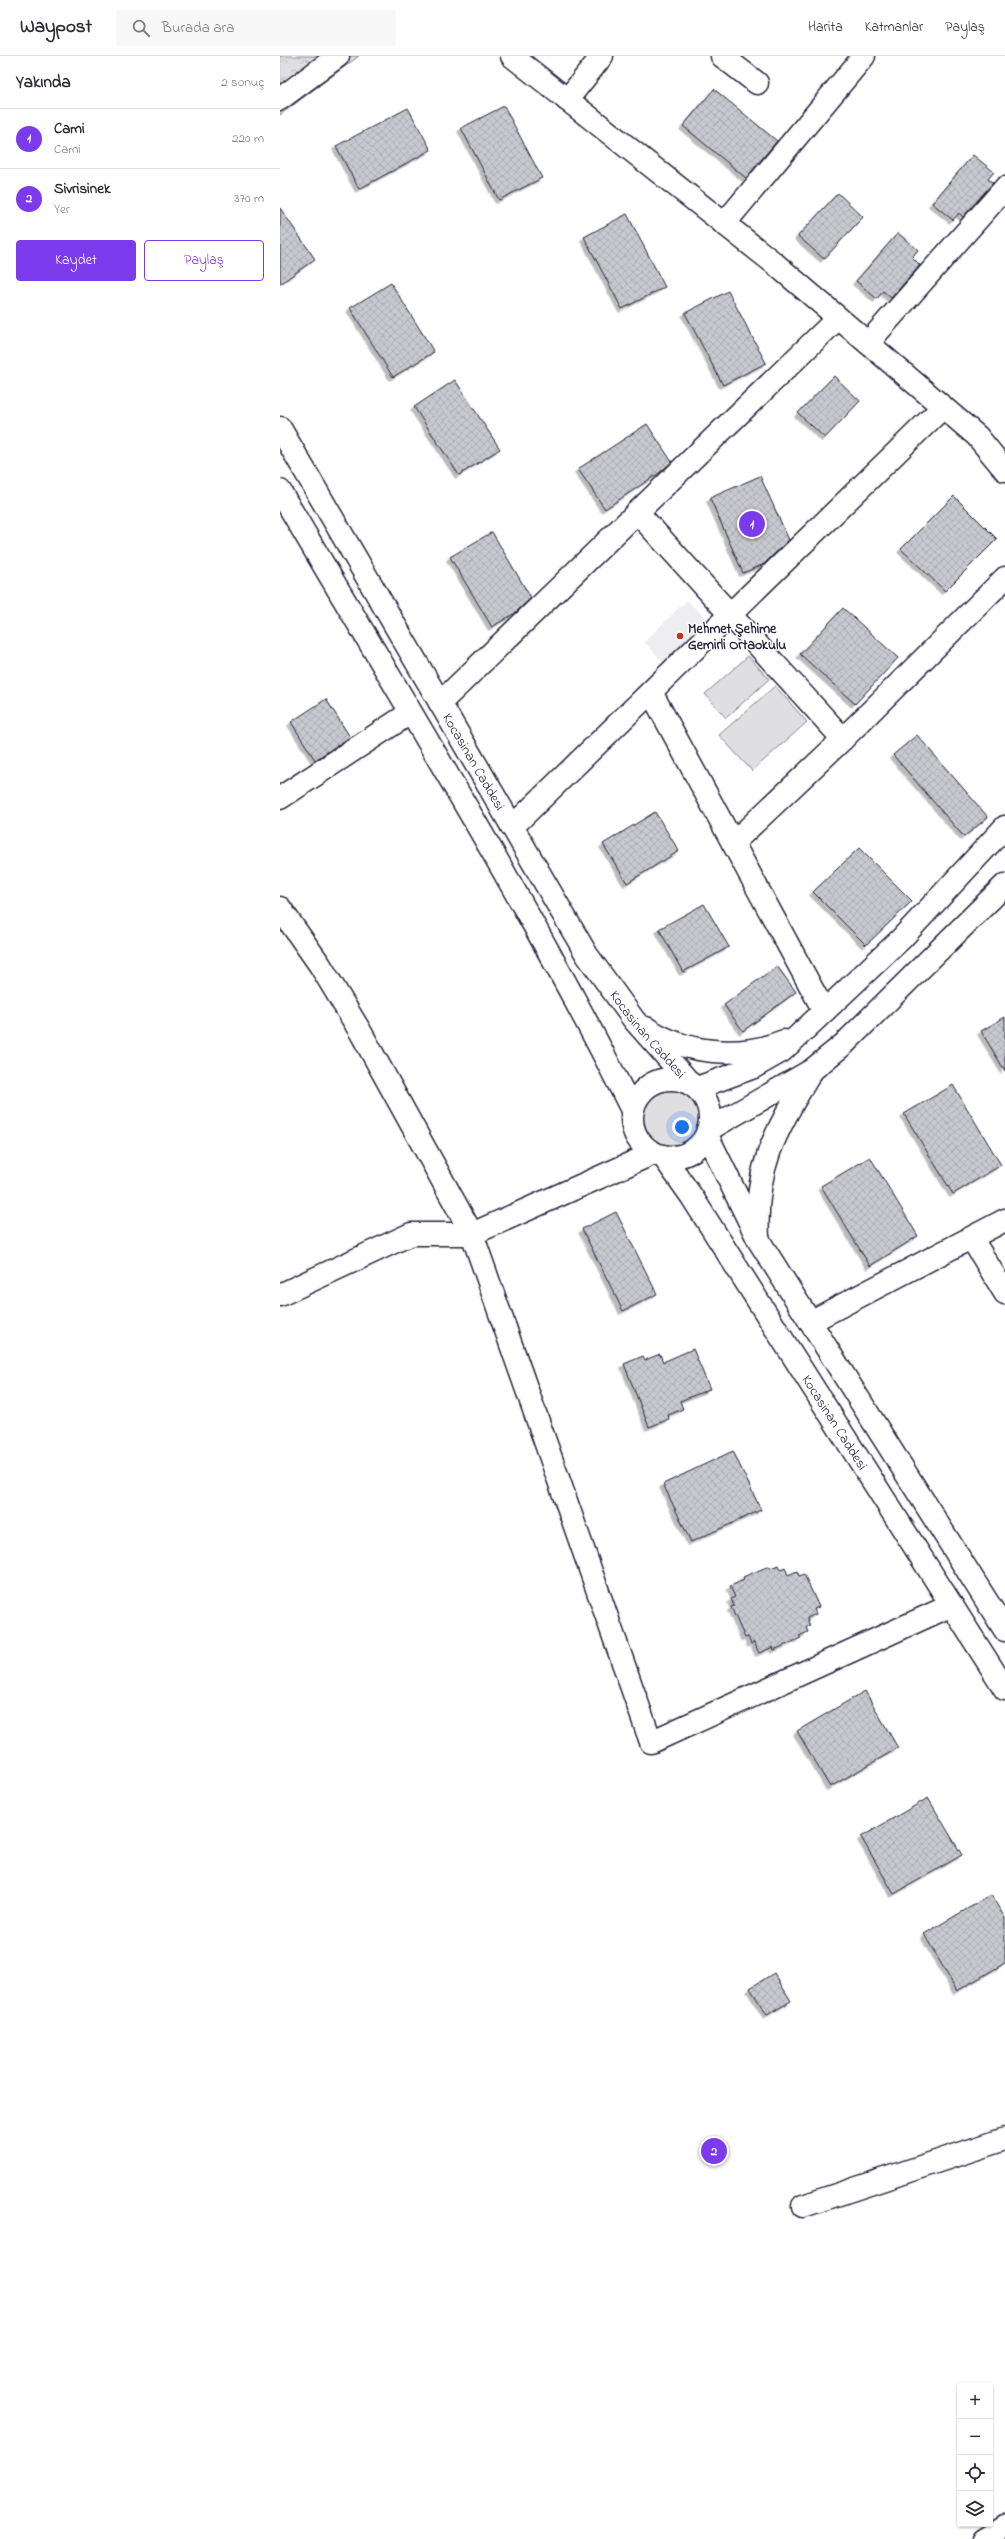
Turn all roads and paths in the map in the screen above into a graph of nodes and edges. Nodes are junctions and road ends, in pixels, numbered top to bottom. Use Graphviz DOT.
graph roads {
  1 [pos="338,56"];
  2 [pos="512,56"];
  3 [pos="602,56"];
  4 [pos="722,56"];
  5 [pos="864,56"];
  6 [pos="757,83"];
  7 [pos="280,99"];
  8 [pos="567,100"];
  9 [pos="1005,188"];
  10 [pos="724,224"];
  11 [pos="838,318"];
  12 [pos="868,343"];
  13 [pos="943,407"];
  14 [pos="280,428"];
  15 [pos="1005,470"];
  16 [pos="280,491"];
  17 [pos="637,512"];
  18 [pos="1005,578"];
  19 [pos="730,614"];
  20 [pos="651,692"];
  21 [pos="440,703"];
  22 [pos="410,713"];
  23 [pos="843,739"];
  24 [pos="280,798"];
  25 [pos="512,828"];
  26 [pos="1005,828"];
  27 [pos="733,843"];
  28 [pos="1003,892"];
  29 [pos="280,908"];
  30 [pos="824,1011"];
  31 [pos="634,1020"];
  32 [pos="799,1035"];
  33 [pos="812,1070"];
  34 [pos="693,1085"];
  35 [pos="632,1110"];
  36 [pos="708,1133"];
  37 [pos="659,1155"];
  38 [pos="1005,1220"];
  39 [pos="472,1234"];
  40 [pos="972,1239"];
  41 [pos="759,1241"];
  42 [pos="1005,1293"];
  43 [pos="280,1295"];
  44 [pos="810,1322"];
  45 [pos="952,1605"];
  46 [pos="1005,1630"];
  47 [pos="1005,1689"];
  48 [pos="1005,2139"];
  49 [pos="803,2206"];
  50 [pos="1005,2526"];
  51 [pos="984,2539"];
  1 -- 7 [label="street"];
  2 -- 8 [label="street"];
  3 -- 8 [label="street"];
  4 -- 6 [label="street"];
  5 -- 10 [label="street"];
  8 -- 10 [label="street"];
  9 -- 12 [label="street"];
  10 -- 11 [label="street"];
  11 -- 12 [label="street"];
  11 -- 17 [label="street"];
  12 -- 13 [label="street"];
  13 -- 15 [label="street"];
  13 -- 19 [label="street"];
  14 -- 21 [label="street, Kocasinan Caddesi"];
  16 -- 22 [label="street"];
  17 -- 19 [label="street"];
  17 -- 21 [label="street"];
  18 -- 23 [label="street"];
  19 -- 20 [label="street"];
  19 -- 23 [label="street"];
  20 -- 25 [label="street"];
  20 -- 27 [label="street"];
  21 -- 25 [label="street, Kocasinan Caddesi"];
  22 -- 24 [label="street"];
  22 -- 35 [label="street"];
  23 -- 27 [label="street"];
  25 -- 31 [label="street, Kocasinan Caddesi"];
  26 -- 30 [label="street"];
  27 -- 30 [label="street"];
  28 -- 33 [label="street"];
  29 -- 39 [label="street"];
  30 -- 32 [label="street"];
  31 -- 32 [label="street"];
  31 -- 34 [label="street, Kocasinan Caddesi"];
  32 -- 34 [label="street"];
  33 -- 36 [label="street"];
  33 -- 41 [label="street"];
  34 -- 35 [label="street"];
  34 -- 36 [label="street"];
  35 -- 37 [label="street"];
  36 -- 37 [label="street"];
  36 -- 41 [label="street"];
  37 -- 39 [label="street"];
  37 -- 45 [label="street, Kocasinan Caddesi"];
  38 -- 40 [label="street"];
  39 -- 43 [label="street"];
  39 -- 45 [label="street"];
  40 -- 42 [label="street"];
  40 -- 44 [label="street"];
  41 -- 44 [label="street"];
  44 -- 46 [label="street"];
  45 -- 47 [label="street, Kocasinan Caddesi"];
  48 -- 49 [label="street"];
  50 -- 51 [label="street"];
}
